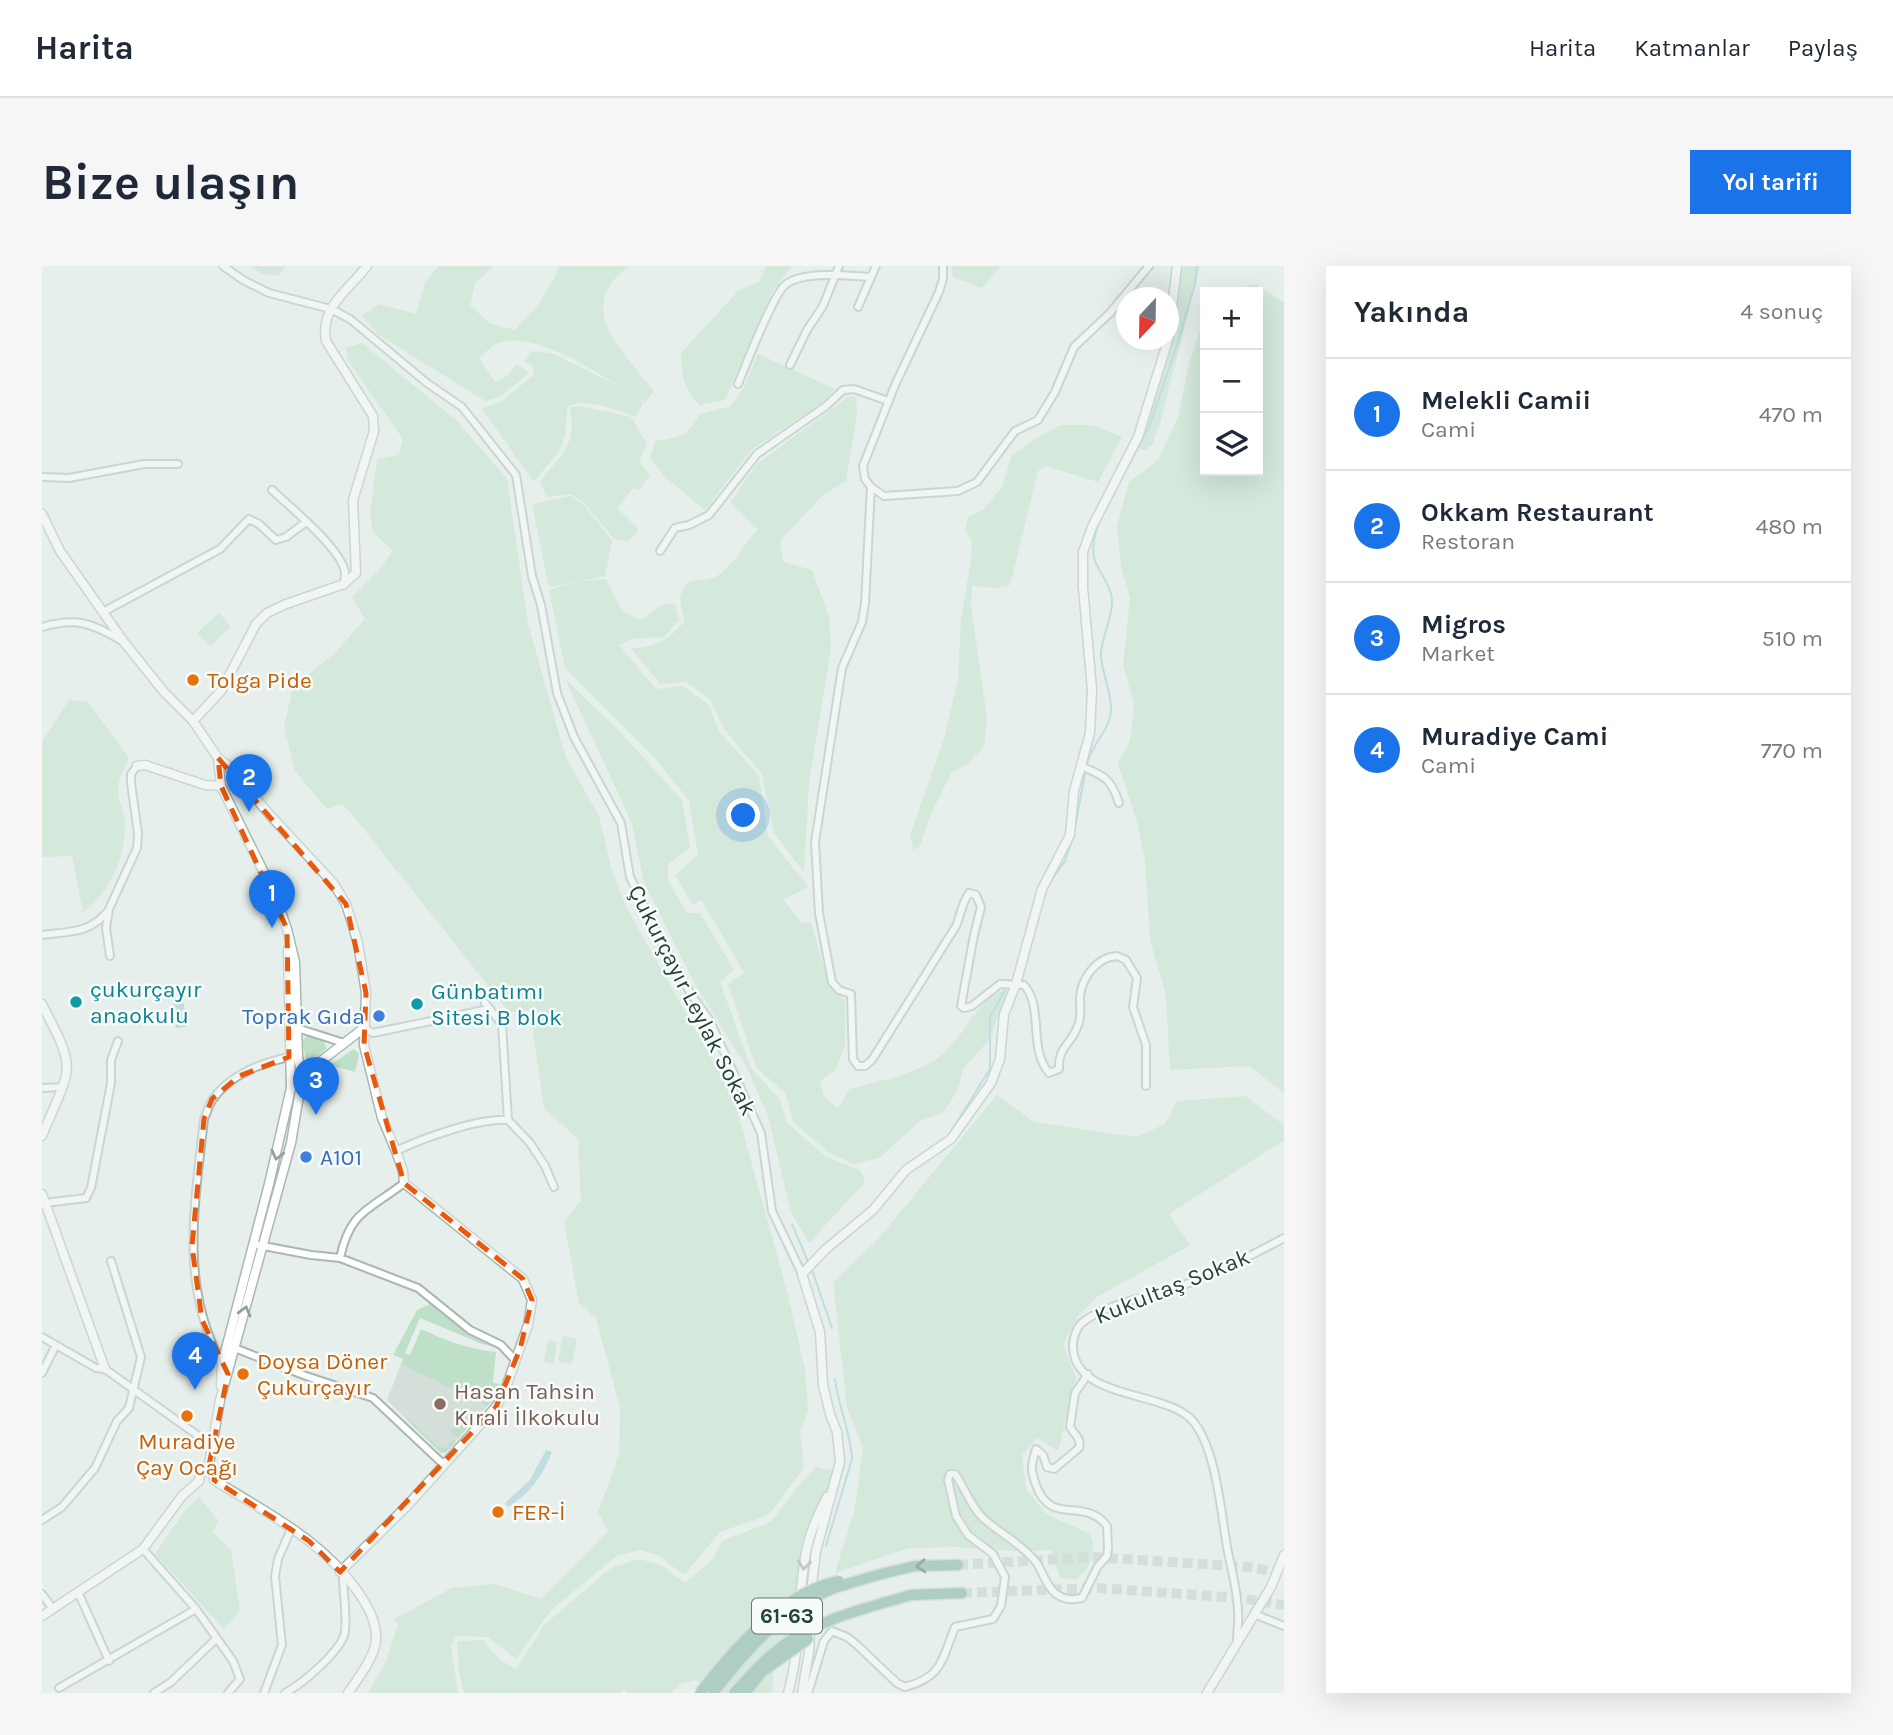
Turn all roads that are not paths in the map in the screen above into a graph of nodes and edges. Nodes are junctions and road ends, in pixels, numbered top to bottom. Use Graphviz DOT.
graph roads {
  1 [pos="223,266"];
  2 [pos="367,266"];
  3 [pos="839,266"];
  4 [pos="876,266"];
  5 [pos="943,266"];
  6 [pos="1149,266"];
  7 [pos="1177,266"];
  8 [pos="835,275"];
  9 [pos="871,277"];
  10 [pos="1174,287"];
  11 [pos="858,307"];
  12 [pos="331,309"];
  13 [pos="1165,350"];
  14 [pos="790,365"];
  15 [pos="738,384"];
  16 [pos="888,401"];
  17 [pos="178,464"];
  18 [pos="42,477"];
  19 [pos="871,487"];
  20 [pos="272,490"];
  21 [pos="42,514"];
  22 [pos="306,522"];
  23 [pos="660,551"];
  24 [pos="344,584"];
  25 [pos="103,612"];
  26 [pos="42,627"];
  27 [pos="124,642"];
  28 [pos="193,721"];
  29 [pos="218,758"];
  30 [pos="137,766"];
  31 [pos="1081,766"];
  32 [pos="220,786"];
  33 [pos="1119,803"];
  34 [pos="109,909"];
  35 [pos="287,929"];
  36 [pos="42,935"];
  37 [pos="110,956"];
  38 [pos="1016,984"];
  39 [pos="42,1004"];
  40 [pos="298,1028"];
  41 [pos="364,1028"];
  42 [pos="118,1041"];
  43 [pos="344,1043"];
  44 [pos="289,1057"];
  45 [pos="302,1077"];
  46 [pos="292,1078"];
  47 [pos="1146,1086"];
  48 [pos="62,1087"];
  49 [pos="42,1088"];
  50 [pos="508,1119"];
  51 [pos="42,1136"];
  52 [pos="396,1152"];
  53 [pos="404,1183"];
  54 [pos="554,1187"];
  55 [pos="44,1199"];
  56 [pos="1284,1238"];
  57 [pos="258,1245"];
  58 [pos="340,1258"];
  59 [pos="111,1261"];
  60 [pos="804,1272"];
  61 [pos="42,1337"];
  62 [pos="56,1345"];
  63 [pos="231,1347"];
  64 [pos="516,1361"];
  65 [pos="222,1364"];
  66 [pos="105,1369"];
  67 [pos="42,1373"];
  68 [pos="1088,1374"];
  69 [pos="134,1389"];
  70 [pos="220,1400"];
  71 [pos="211,1445"];
  72 [pos="443,1464"];
  73 [pos="208,1470"];
  74 [pos="837,1479"];
  75 [pos="214,1480"];
  76 [pos="199,1481"];
  77 [pos="42,1520"];
  78 [pos="291,1529"];
  79 [pos="143,1549"];
  80 [pos="1284,1555"];
  81 [pos="958,1565"];
  82 [pos="341,1573"];
  83 [pos="861,1580"];
  84 [pos="78,1592"];
  85 [pos="962,1593"];
  86 [pos="42,1594"];
  87 [pos="872,1607"];
  88 [pos="53,1609"];
  89 [pos="196,1609"];
  90 [pos="1254,1614"];
  91 [pos="42,1616"];
  92 [pos="1284,1626"];
  93 [pos="216,1639"];
  94 [pos="1237,1642"];
  95 [pos="109,1661"];
  96 [pos="59,1688"];
  97 [pos="154,1693"];
  98 [pos="228,1693"];
  99 [pos="264,1693"];
  100 [pos="285,1693"];
  101 [pos="348,1693"];
  102 [pos="700,1693"];
  103 [pos="713,1693"];
  104 [pos="734,1693"];
  105 [pos="745,1693"];
  106 [pos="788,1693"];
  107 [pos="802,1693"];
  108 [pos="808,1693"];
  109 [pos="1207,1693"];
  1 -- 12 [label="street, Çukurçayır Leylak Sokak"];
  2 -- 12 [label="street"];
  3 -- 8 [label="street"];
  4 -- 9 [label="street"];
  5 -- 16 [label="street"];
  6 -- 19 [label="street"];
  7 -- 10 [label="street"];
  8 -- 9 [label="street"];
  8 -- 14 [label="street"];
  8 -- 15 [label="street"];
  9 -- 11 [label="street"];
  12 -- 24 [label="street"];
  12 -- 60 [label="street, Çukurçayır Leylak Sokak"];
  13 -- 31 [label="street"];
  16 -- 19 [label="street"];
  16 -- 23 [label="street"];
  17 -- 18 [label="street"];
  19 -- 38 [label="street"];
  20 -- 22 [label="street"];
  21 -- 25 [label="street"];
  22 -- 24 [label="street"];
  22 -- 25 [label="street"];
  24 -- 28 [label="street"];
  25 -- 27 [label="street"];
  26 -- 27 [label="street"];
  27 -- 28 [label="street"];
  28 -- 29 [label="street"];
  29 -- 32 [label="street"];
  29 -- 41 [label="street"];
  30 -- 32 [label="street"];
  30 -- 34 [label="street"];
  31 -- 33 [label="street"];
  31 -- 38 [label="street"];
  32 -- 35 [label="street"];
  34 -- 36 [label="street"];
  34 -- 37 [label="street"];
  35 -- 40 [label="street"];
  35 -- 44 [label="street"];
  38 -- 47 [label="street"];
  38 -- 60 [label="street"];
  39 -- 48 [label="street"];
  40 -- 43 [label="street"];
  40 -- 45 [label="street"];
  41 -- 43 [label="street"];
  41 -- 50 [label="street"];
  41 -- 52 [label="street"];
  42 -- 55 [label="street"];
  43 -- 45 [label="street"];
  44 -- 46 [label="street"];
  44 -- 65 [label="street"];
  45 -- 46 [label="street"];
  45 -- 57 [label="street"];
  46 -- 57 [label="street, one-way"];
  48 -- 49 [label="street"];
  48 -- 51 [label="street"];
  50 -- 52 [label="street"];
  50 -- 54 [label="street"];
  52 -- 53 [label="street"];
  53 -- 58 [label="street"];
  53 -- 64 [label="street"];
  55 -- 66 [label="street"];
  56 -- 68 [label="street, Kukultaş Sokak"];
  57 -- 58 [label="street"];
  57 -- 63 [label="street"];
  58 -- 64 [label="street"];
  59 -- 69 [label="street"];
  60 -- 74 [label="street"];
  61 -- 62 [label="street"];
  62 -- 66 [label="street"];
  62 -- 67 [label="street"];
  63 -- 65 [label="street"];
  63 -- 70 [label="street"];
  63 -- 72 [label="street"];
  64 -- 72 [label="street"];
  65 -- 70 [label="street"];
  66 -- 69 [label="street"];
  68 -- 94 [label="street"];
  68 -- 108 [label="street"];
  69 -- 71 [label="street"];
  69 -- 77 [label="street"];
  70 -- 71 [label="street"];
  71 -- 73 [label="street"];
  72 -- 82 [label="street"];
  73 -- 75 [label="street"];
  73 -- 76 [label="street"];
  74 -- 106 [label="street, one-way"];
  74 -- 107 [label="street"];
  75 -- 76 [label="street"];
  75 -- 78 [label="street"];
  76 -- 79 [label="street"];
  78 -- 82 [label="street"];
  78 -- 99 [label="street"];
  79 -- 84 [label="street"];
  79 -- 89 [label="street"];
  80 -- 90 [label="street"];
  81 -- 83 [label="main road, 61-63, one-way, bridge"];
  82 -- 100 [label="street"];
  82 -- 101 [label="street"];
  83 -- 102 [label="main road, 61-63, bridge"];
  83 -- 103 [label="main road, 61-63, bridge"];
  84 -- 88 [label="street"];
  84 -- 95 [label="street"];
  85 -- 87 [label="main road, 61-63, bridge"];
  86 -- 88 [label="street"];
  87 -- 104 [label="main road, 61-63, bridge"];
  87 -- 105 [label="main road, 61-63, bridge"];
  88 -- 91 [label="street"];
  89 -- 93 [label="street"];
  89 -- 95 [label="street"];
  90 -- 92 [label="street"];
  90 -- 94 [label="street"];
  93 -- 97 [label="street"];
  93 -- 98 [label="street"];
  94 -- 109 [label="street"];
  95 -- 96 [label="street"];
}
